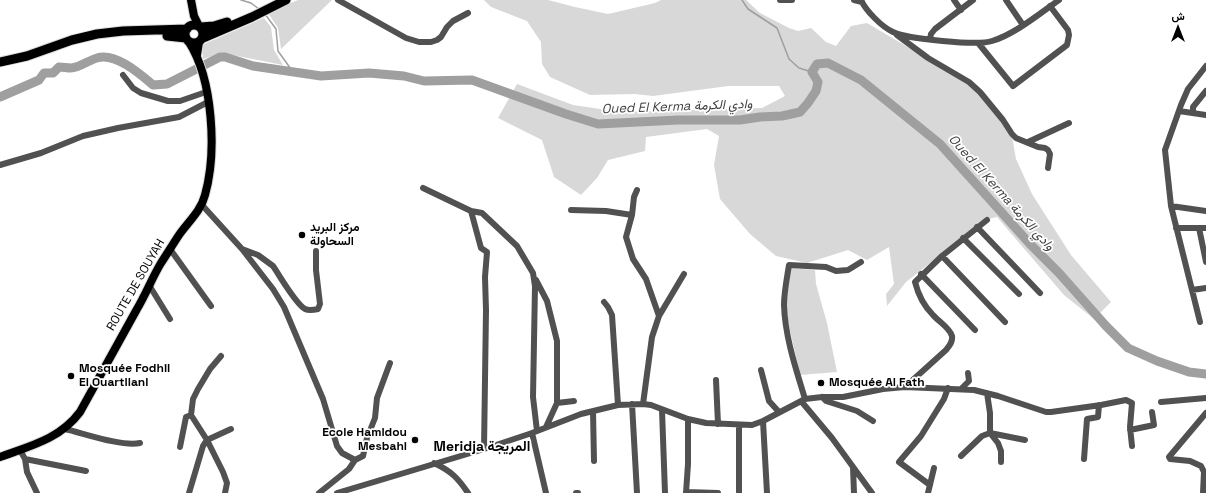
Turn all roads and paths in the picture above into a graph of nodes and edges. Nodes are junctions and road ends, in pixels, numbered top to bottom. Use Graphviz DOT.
graph roads {
  1 [pos="191,0"];
  2 [pos="286,0"];
  3 [pos="338,0"];
  4 [pos="780,0"];
  5 [pos="792,0"];
  6 [pos="854,0"];
  7 [pos="954,0"];
  8 [pos="973,0"];
  9 [pos="1006,0"];
  10 [pos="1059,0"];
  11 [pos="862,1"];
  12 [pos="269,4"];
  13 [pos="1050,6"];
  14 [pos="961,10"];
  15 [pos="193,12"];
  16 [pos="468,13"];
  17 [pos="251,15"];
  18 [pos="1022,25"];
  19 [pos="200,26"];
  20 [pos="894,33"];
  21 [pos="187,34"];
  22 [pos="930,39"];
  23 [pos="201,40"];
  24 [pos="979,44"];
  25 [pos="197,55"];
  26 [pos="0,62"];
  27 [pos="1206,66"];
  28 [pos="0,67"];
  29 [pos="123,75"];
  30 [pos="1206,91"];
  31 [pos="206,92"];
  32 [pos="208,102"];
  33 [pos="1178,111"];
  34 [pos="1193,113"];
  35 [pos="1206,115"];
  36 [pos="1069,123"];
  37 [pos="1028,142"];
  38 [pos="0,165"];
  39 [pos="1048,168"];
  40 [pos="423,188"];
  41 [pos="637,190"];
  42 [pos="202,205"];
  43 [pos="1171,206"];
  44 [pos="571,210"];
  45 [pos="470,211"];
  46 [pos="1206,211"];
  47 [pos="632,215"];
  48 [pos="988,220"];
  49 [pos="977,227"];
  50 [pos="1176,228"];
  51 [pos="1199,228"];
  52 [pos="1206,228"];
  53 [pos="963,238"];
  54 [pos="170,249"];
  55 [pos="242,249"];
  56 [pos="316,251"];
  57 [pos="942,256"];
  58 [pos="861,262"];
  59 [pos="1206,262"];
  60 [pos="533,273"];
  61 [pos="684,274"];
  62 [pos="921,274"];
  63 [pos="149,285"];
  64 [pos="1206,288"];
  65 [pos="1192,290"];
  66 [pos="1040,293"];
  67 [pos="1019,294"];
  68 [pos="604,302"];
  69 [pos="211,306"];
  70 [pos="659,316"];
  71 [pos="170,319"];
  72 [pos="1005,322"];
  73 [pos="1200,322"];
  74 [pos="975,330"];
  75 [pos="221,356"];
  76 [pos="390,363"];
  77 [pos="761,370"];
  78 [pos="968,373"];
  79 [pos="716,380"];
  80 [pos="905,387"];
  81 [pos="948,388"];
  82 [pos="961,389"];
  83 [pos="987,393"];
  84 [pos="822,397"];
  85 [pos="1206,398"];
  86 [pos="803,400"];
  87 [pos="574,401"];
  88 [pos="1161,402"];
  89 [pos="557,403"];
  90 [pos="632,404"];
  91 [pos="643,404"];
  92 [pos="618,405"];
  93 [pos="1099,405"];
  94 [pos="662,410"];
  95 [pos="592,411"];
  96 [pos="779,412"];
  97 [pos="1152,412"];
  98 [pos="1206,413"];
  99 [pos="190,415"];
  100 [pos="688,419"];
  101 [pos="763,421"];
  102 [pos="873,421"];
  103 [pos="718,424"];
  104 [pos="739,425"];
  105 [pos="546,427"];
  106 [pos="64,428"];
  107 [pos="231,429"];
  108 [pos="1130,430"];
  109 [pos="534,432"];
  110 [pos="990,433"];
  111 [pos="207,440"];
  112 [pos="1025,440"];
  113 [pos="140,443"];
  114 [pos="1132,446"];
  115 [pos="180,447"];
  116 [pos="484,449"];
  117 [pos="20,450"];
  118 [pos="961,456"];
  119 [pos="0,458"];
  120 [pos="25,459"];
  121 [pos="1084,459"];
  122 [pos="355,460"];
  123 [pos="594,461"];
  124 [pos="1001,462"];
  125 [pos="434,463"];
  126 [pos="853,466"];
  127 [pos="1204,467"];
  128 [pos="934,468"];
  129 [pos="86,471"];
  130 [pos="930,486"];
  131 [pos="686,492"];
  132 [pos="37,493"];
  133 [pos="189,493"];
  134 [pos="225,493"];
  135 [pos="319,493"];
  136 [pos="337,493"];
  137 [pos="468,493"];
  138 [pos="546,493"];
  139 [pos="637,493"];
  140 [pos="665,493"];
  141 [pos="718,493"];
  142 [pos="739,493"];
  143 [pos="767,493"];
  144 [pos="854,493"];
  145 [pos="872,493"];
  146 [pos="928,493"];
  147 [pos="1203,493"];
  1 -- 15 [label="main road"];
  2 -- 12 [label="highway"];
  3 -- 16 [label="street"];
  4 -- 5 [label="street"];
  6 -- 11 [label="street"];
  7 -- 14 [label="street"];
  8 -- 14 [label="street"];
  9 -- 18 [label="street"];
  10 -- 13 [label="street"];
  11 -- 20 [label="street"];
  12 -- 17 [label="highway"];
  13 -- 18 [label="street"];
  13 -- 24 [label="street"];
  14 -- 22 [label="street"];
  15 -- 19 [label="main road"];
  15 -- 21 [label="main road"];
  17 -- 19 [label="highway"];
  17 -- 23 [label="highway"];
  18 -- 24 [label="street"];
  19 -- 21 [label="highway"];
  19 -- 23 [label="highway"];
  20 -- 22 [label="street"];
  20 -- 37 [label="street"];
  21 -- 23 [label="highway"];
  21 -- 25 [label="main road, ROUTE DE SOUYAH"];
  21 -- 26 [label="highway"];
  21 -- 28 [label="highway"];
  22 -- 24 [label="street"];
  23 -- 25 [label="main road, ROUTE DE SOUYAH"];
  25 -- 31 [label="main road, ROUTE DE SOUYAH"];
  27 -- 33 [label="street"];
  29 -- 31 [label="street"];
  30 -- 34 [label="street"];
  31 -- 32 [label="main road, ROUTE DE SOUYAH"];
  32 -- 38 [label="street"];
  32 -- 42 [label="main road, ROUTE DE SOUYAH"];
  33 -- 34 [label="street"];
  33 -- 43 [label="street"];
  34 -- 35 [label="street"];
  36 -- 37 [label="street"];
  37 -- 39 [label="street"];
  40 -- 45 [label="street"];
  41 -- 47 [label="street"];
  42 -- 54 [label="main road, ROUTE DE SOUYAH"];
  42 -- 55 [label="street"];
  43 -- 46 [label="street"];
  43 -- 50 [label="street"];
  44 -- 47 [label="street"];
  45 -- 60 [label="street"];
  45 -- 116 [label="street"];
  47 -- 70 [label="street"];
  48 -- 49 [label="street"];
  49 -- 53 [label="street"];
  49 -- 66 [label="street"];
  50 -- 51 [label="street"];
  50 -- 65 [label="street"];
  51 -- 52 [label="street"];
  51 -- 59 [label="street"];
  53 -- 57 [label="street"];
  53 -- 67 [label="street"];
  54 -- 63 [label="main road, ROUTE DE SOUYAH"];
  54 -- 69 [label="street"];
  55 -- 56 [label="street"];
  55 -- 122 [label="street"];
  57 -- 62 [label="street"];
  57 -- 72 [label="street"];
  58 -- 86 [label="street"];
  60 -- 89 [label="street"];
  60 -- 109 [label="street"];
  61 -- 70 [label="street"];
  62 -- 74 [label="street"];
  62 -- 80 [label="street"];
  63 -- 71 [label="street"];
  63 -- 106 [label="main road, ROUTE DE SOUYAH"];
  64 -- 65 [label="street"];
  65 -- 73 [label="street"];
  68 -- 92 [label="street"];
  70 -- 91 [label="street"];
  75 -- 99 [label="street"];
  76 -- 122 [label="street"];
  77 -- 96 [label="street"];
  78 -- 82 [label="street"];
  79 -- 103 [label="street"];
  80 -- 81 [label="street"];
  80 -- 84 [label="street"];
  81 -- 82 [label="street"];
  81 -- 130 [label="street"];
  82 -- 83 [label="street"];
  83 -- 93 [label="street"];
  83 -- 110 [label="street"];
  84 -- 86 [label="street"];
  84 -- 102 [label="street"];
  85 -- 88 [label="street"];
  86 -- 96 [label="street"];
  86 -- 126 [label="street"];
  87 -- 89 [label="street"];
  89 -- 105 [label="street"];
  90 -- 91 [label="street"];
  90 -- 92 [label="street"];
  90 -- 139 [label="street"];
  91 -- 94 [label="street"];
  92 -- 95 [label="street"];
  93 -- 108 [label="street"];
  93 -- 121 [label="street"];
  94 -- 100 [label="street"];
  94 -- 140 [label="street"];
  95 -- 105 [label="street"];
  95 -- 123 [label="street"];
  96 -- 101 [label="street"];
  97 -- 108 [label="street"];
  98 -- 127 [label="street"];
  99 -- 111 [label="street"];
  99 -- 115 [label="street"];
  100 -- 103 [label="street"];
  100 -- 131 [label="street"];
  101 -- 104 [label="street"];
  101 -- 143 [label="street"];
  103 -- 104 [label="street"];
  104 -- 142 [label="street"];
  105 -- 109 [label="street"];
  106 -- 113 [label="street"];
  106 -- 117 [label="main road, ROUTE DE SOUYAH"];
  107 -- 111 [label="street"];
  108 -- 114 [label="street"];
  109 -- 116 [label="street"];
  109 -- 138 [label="street"];
  110 -- 112 [label="street"];
  110 -- 118 [label="street"];
  110 -- 124 [label="street"];
  111 -- 133 [label="street"];
  111 -- 134 [label="street"];
  116 -- 125 [label="street"];
  117 -- 119 [label="main road, ROUTE DE SOUYAH"];
  117 -- 120 [label="street"];
  120 -- 129 [label="street"];
  120 -- 132 [label="street"];
  122 -- 135 [label="street"];
  125 -- 136 [label="street"];
  125 -- 137 [label="street"];
  126 -- 144 [label="street"];
  126 -- 145 [label="street"];
  127 -- 147 [label="street"];
  128 -- 130 [label="street"];
  130 -- 146 [label="street"];
  131 -- 141 [label="street"];
}
